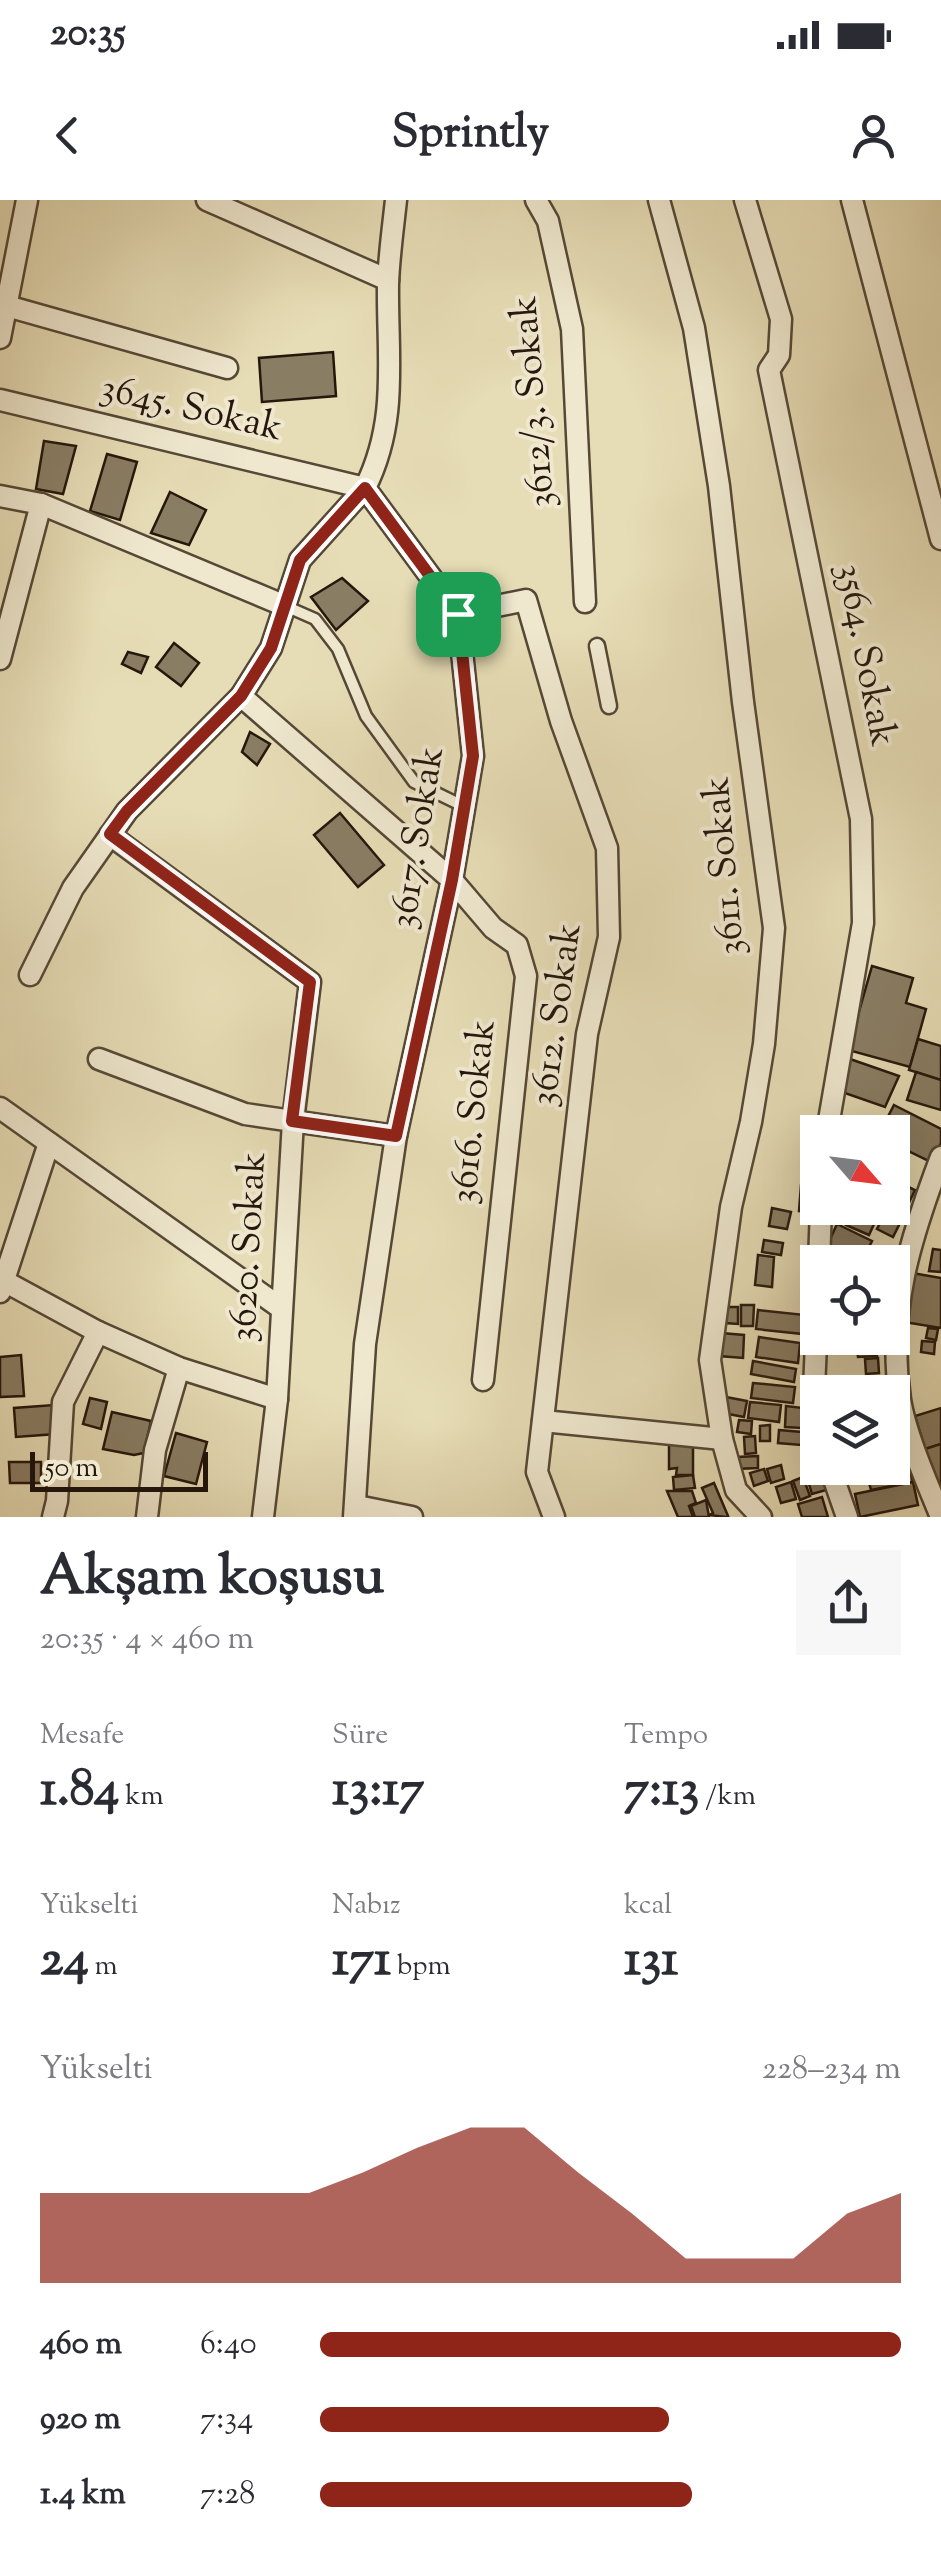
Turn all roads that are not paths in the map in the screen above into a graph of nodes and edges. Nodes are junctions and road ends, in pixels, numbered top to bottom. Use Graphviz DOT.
graph roads {
  1 [pos="19,200"];
  2 [pos="27,200"];
  3 [pos="207,200"];
  4 [pos="396,200"];
  5 [pos="536,200"];
  6 [pos="660,200"];
  7 [pos="744,200"];
  8 [pos="852,200"];
  9 [pos="388,280"];
  10 [pos="4,305"];
  11 [pos="0,338"];
  12 [pos="227,368"];
  13 [pos="0,400"];
  14 [pos="365,488"];
  15 [pos="0,496"];
  16 [pos="41,504"];
  17 [pos="941,538"];
  18 [pos="584,602"];
  19 [pos="283,605"];
  20 [pos="7,610"];
  21 [pos="458,614"];
  22 [pos="597,646"];
  23 [pos="0,660"];
  24 [pos="241,696"];
  25 [pos="609,706"];
  26 [pos="464,807"];
  27 [pos="110,834"];
  28 [pos="452,880"];
  29 [pos="30,975"];
  30 [pos="98,1059"];
  31 [pos="0,1108"];
  32 [pos="829,1115"];
  33 [pos="292,1121"];
  34 [pos="396,1136"];
  35 [pos="49,1143"];
  36 [pos="941,1158"];
  37 [pos="2,1287"];
  38 [pos="281,1308"];
  39 [pos="98,1332"];
  40 [pos="180,1368"];
  41 [pos="483,1380"];
  42 [pos="277,1399"];
  43 [pos="543,1421"];
  44 [pos="722,1439"];
  45 [pos="836,1485"];
  46 [pos="355,1511"];
  47 [pos="54,1517"];
  48 [pos="148,1517"];
  49 [pos="263,1517"];
  50 [pos="412,1517"];
  51 [pos="554,1517"];
  52 [pos="760,1517"];
  53 [pos="847,1517"];
  54 [pos="940,1517"];
  1 -- 2 [label="street"];
  2 -- 10 [label="street"];
  3 -- 9 [label="street"];
  4 -- 9 [label="street"];
  5 -- 18 [label="street, 3612/3. Sokak"];
  6 -- 44 [label="street, 3611. Sokak"];
  7 -- 32 [label="street, 3564. Sokak"];
  8 -- 17 [label="street"];
  9 -- 14 [label="street"];
  10 -- 11 [label="street"];
  10 -- 12 [label="street"];
  13 -- 14 [label="street, 3645. Sokak"];
  14 -- 19 [label="street"];
  14 -- 21 [label="street"];
  15 -- 16 [label="street"];
  16 -- 19 [label="street"];
  16 -- 20 [label="street"];
  19 -- 24 [label="street"];
  19 -- 26 [label="lane"];
  20 -- 23 [label="street"];
  21 -- 26 [label="street, 3617. Sokak"];
  21 -- 43 [label="street, 3612. Sokak"];
  22 -- 25 [label="street"];
  24 -- 27 [label="street"];
  24 -- 28 [label="street, 3616. Sokak"];
  26 -- 28 [label="street, 3617. Sokak"];
  27 -- 29 [label="street"];
  27 -- 33 [label="street, 3620. Sokak"];
  28 -- 34 [label="street, 3617. Sokak"];
  28 -- 41 [label="street, 3616. Sokak"];
  30 -- 33 [label="street"];
  31 -- 35 [label="street"];
  33 -- 34 [label="street"];
  33 -- 38 [label="street, 3620. Sokak"];
  34 -- 46 [label="street, 3617. Sokak"];
  35 -- 37 [label="street"];
  35 -- 38 [label="street"];
  36 -- 54 [label="street"];
  37 -- 39 [label="street"];
  38 -- 42 [label="street, 3620. Sokak"];
  39 -- 40 [label="street"];
  39 -- 47 [label="street"];
  40 -- 42 [label="street"];
  40 -- 48 [label="street"];
  42 -- 49 [label="street, 3620. Sokak"];
  43 -- 44 [label="street"];
  43 -- 51 [label="street, 3612. Sokak"];
  44 -- 52 [label="street, 3611. Sokak"];
  45 -- 53 [label="street"];
  46 -- 50 [label="street"];
}
